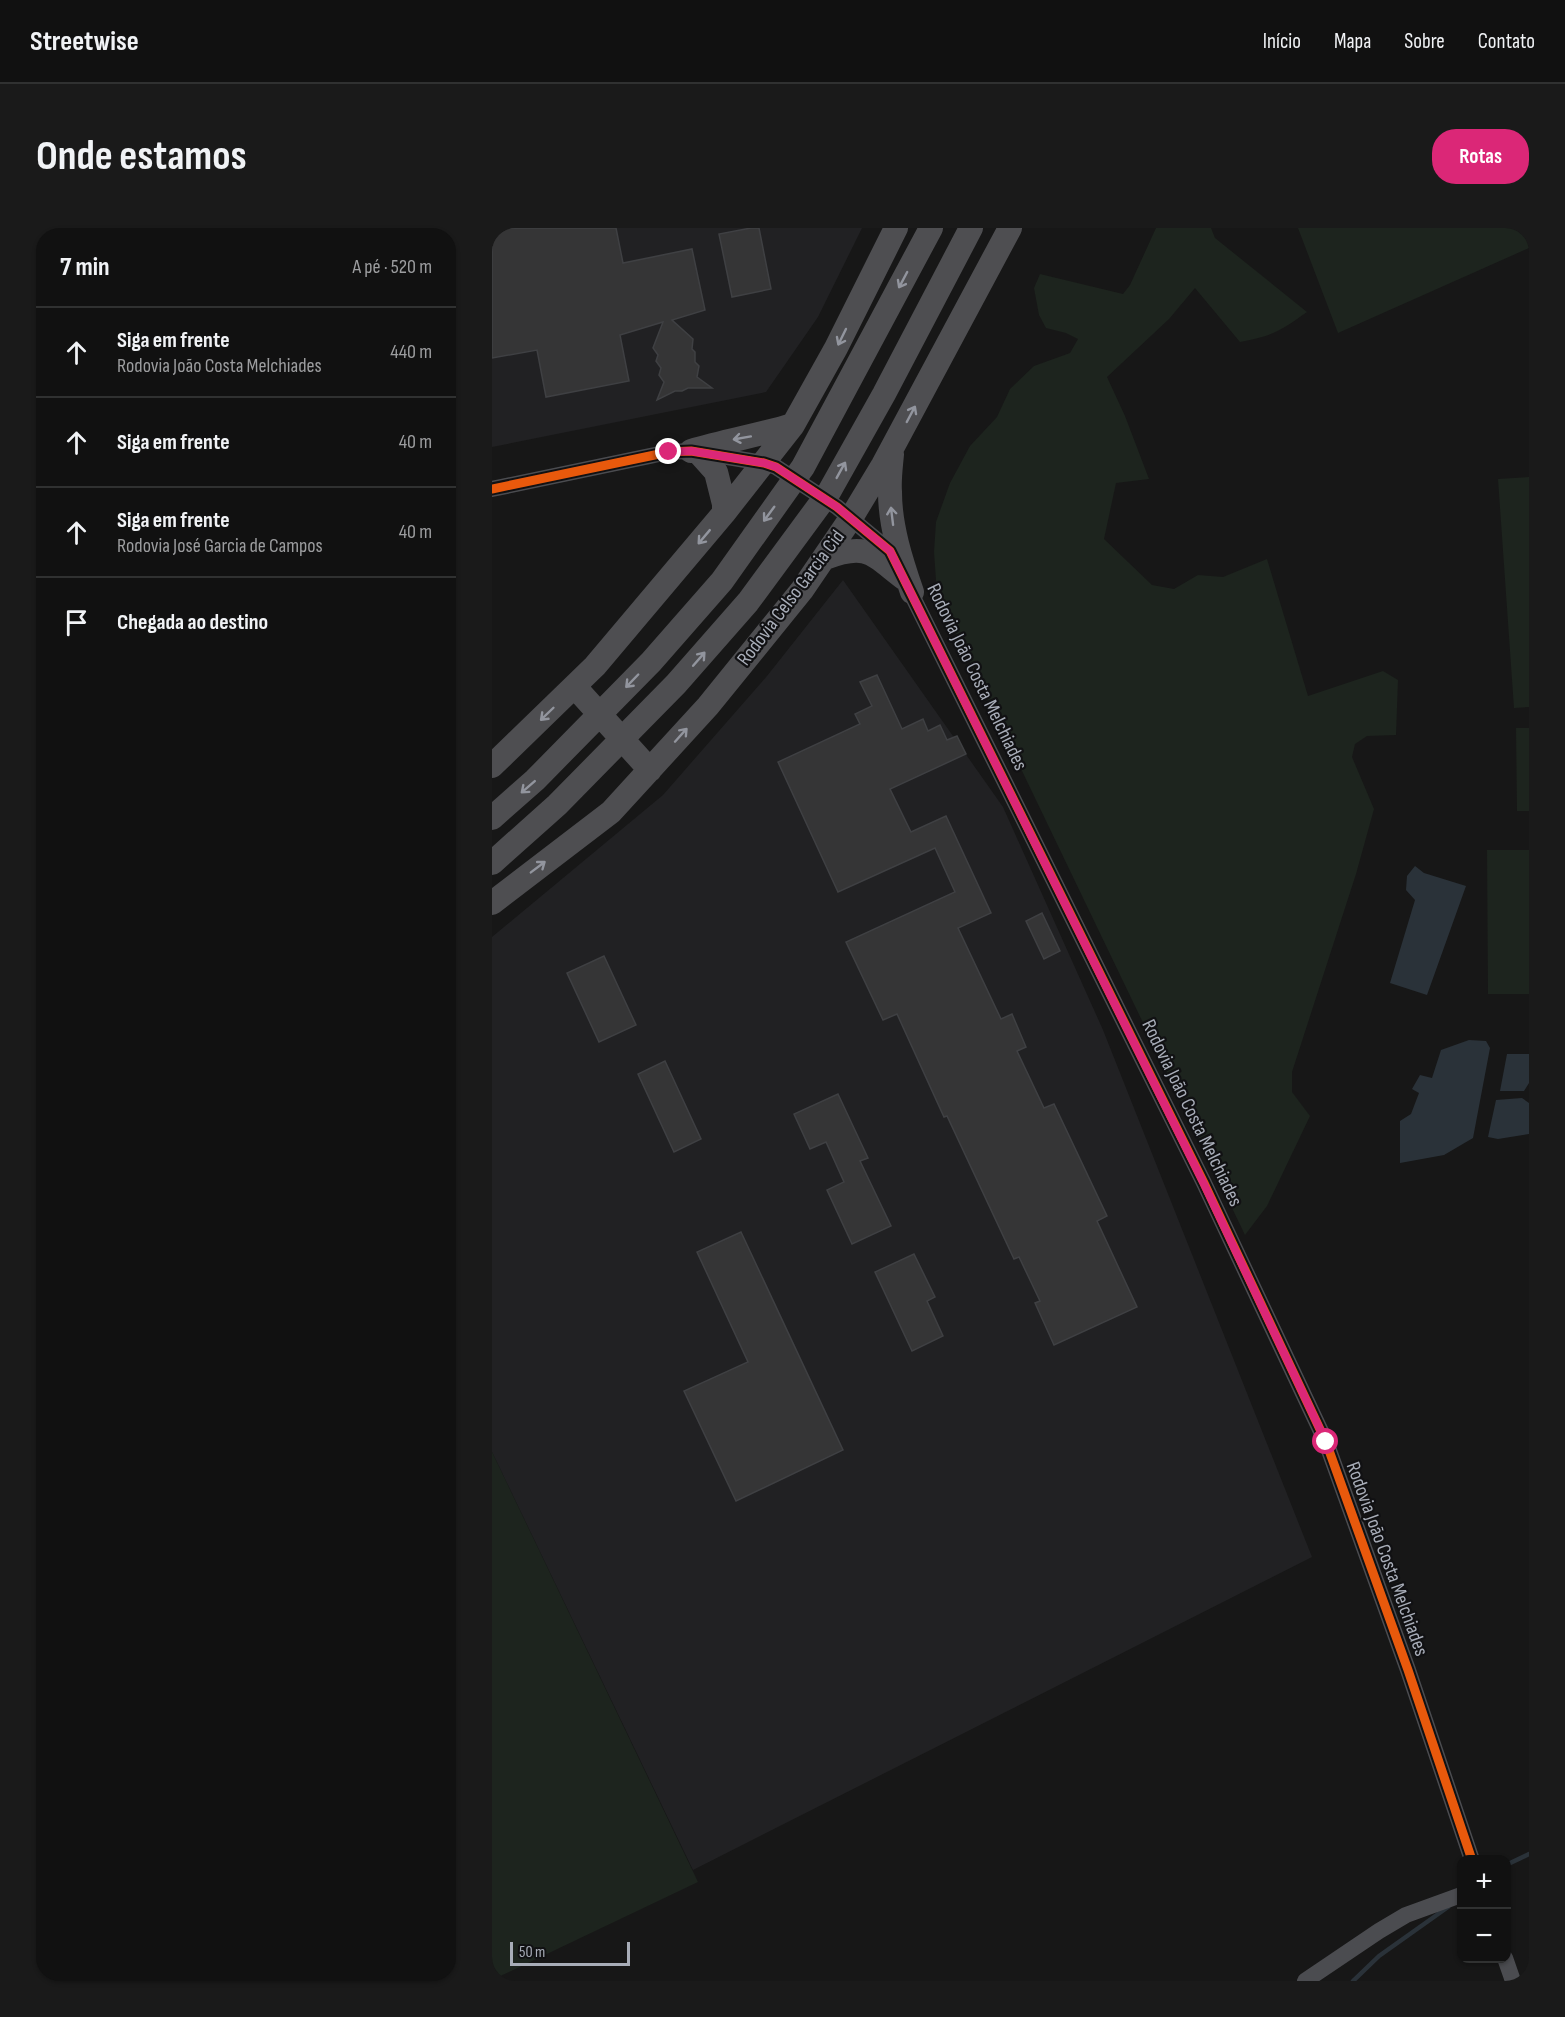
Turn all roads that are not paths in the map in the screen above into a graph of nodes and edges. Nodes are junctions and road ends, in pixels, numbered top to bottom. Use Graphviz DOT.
graph roads {
  1 [pos="896,228"];
  2 [pos="931,228"];
  3 [pos="971,228"];
  4 [pos="1010,228"];
  5 [pos="793,425"];
  6 [pos="892,446"];
  7 [pos="695,452"];
  8 [pos="770,465"];
  9 [pos="492,489"];
  10 [pos="844,512"];
  11 [pos="724,513"];
  12 [pos="825,558"];
  13 [pos="908,586"];
  14 [pos="580,694"];
  15 [pos="492,766"];
  16 [pos="650,770"];
  17 [pos="492,818"];
  18 [pos="492,863"];
  19 [pos="492,903"];
  20 [pos="1470,1855"];
  21 [pos="1457,1896"];
  22 [pos="1506,1963"];
  23 [pos="1305,1981"];
  24 [pos="1513,1981"];
  1 -- 5 [label="highway, one-way"];
  2 -- 17 [label="highway, one-way"];
  18 -- 3 [label="highway, Rodovia Celso Garcia Cid, one-way"];
  6 -- 4 [label="highway, Rodovia Celso Garcia Cid, one-way"];
  5 -- 7 [label="highway, one-way"];
  5 -- 8 [label="highway"];
  6 -- 10 [label="highway, Rodovia Celso Garcia Cid"];
  13 -- 6 [label="highway, one-way"];
  7 -- 8 [label="street"];
  7 -- 9 [label="street"];
  7 -- 11 [label="highway"];
  8 -- 10 [label="street, Rodovia João Costa Melchiades"];
  8 -- 11 [label="highway"];
  10 -- 12 [label="highway, Rodovia Celso Garcia Cid"];
  10 -- 13 [label="street, Rodovia João Costa Melchiades"];
  11 -- 14 [label="highway, one-way"];
  12 -- 13 [label="highway"];
  16 -- 12 [label="highway, Rodovia Celso Garcia Cid, one-way"];
  13 -- 20 [label="street, Rodovia João Costa Melchiades"];
  14 -- 15 [label="highway, one-way"];
  14 -- 16 [label="highway"];
  19 -- 16 [label="highway, Rodovia Celso Garcia Cid, one-way"];
  21 -- 23 [label="street"];
  22 -- 24 [label="street"];
}
